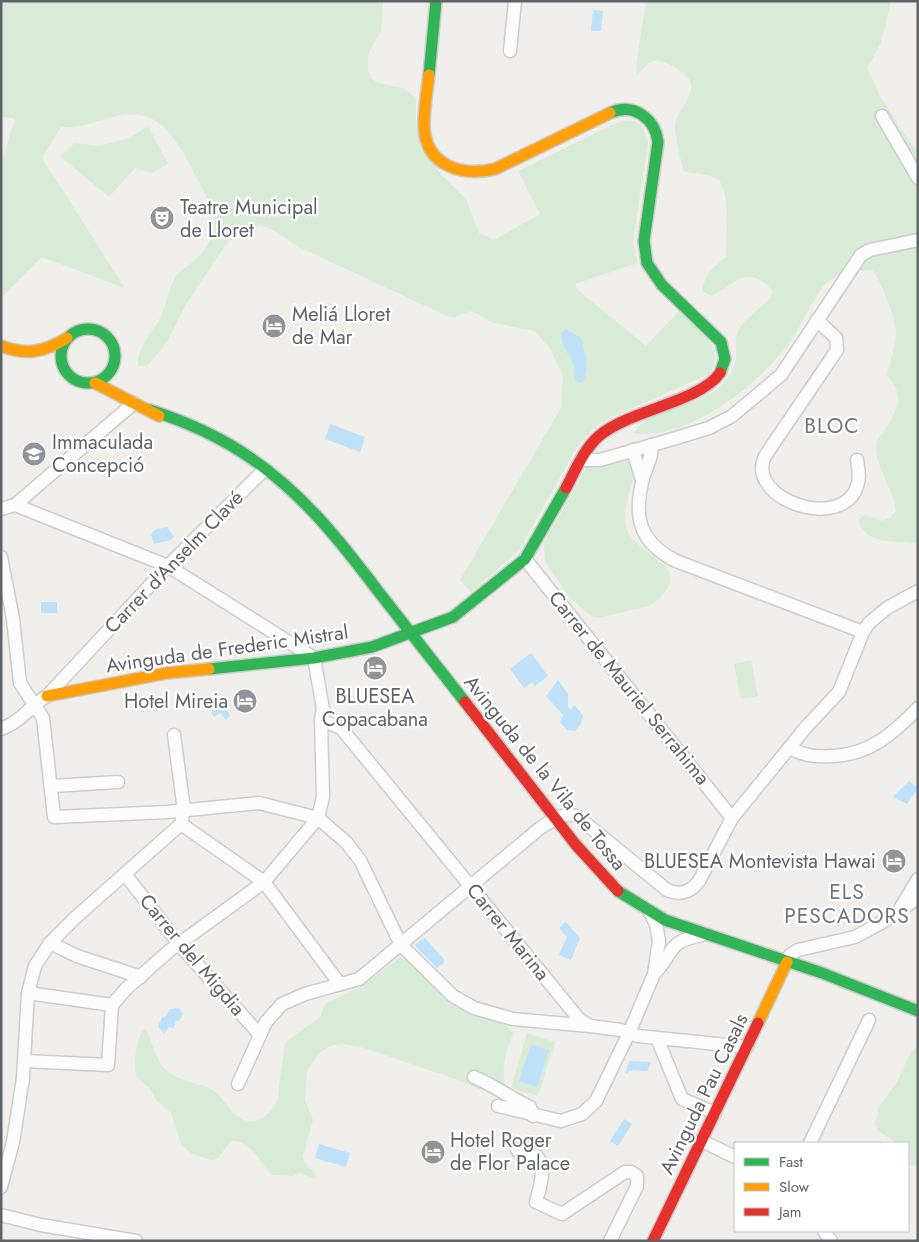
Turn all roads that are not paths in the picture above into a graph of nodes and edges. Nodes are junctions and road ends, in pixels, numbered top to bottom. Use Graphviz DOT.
graph roads {
  1 [pos="436,1"];
  2 [pos="515,1"];
  3 [pos="510,51"];
  4 [pos="882,116"];
  5 [pos="918,178"];
  6 [pos="918,240"];
  7 [pos="817,320"];
  8 [pos="67,338"];
  9 [pos="1,346"];
  10 [pos="1,354"];
  11 [pos="112,368"];
  12 [pos="67,374"];
  13 [pos="95,383"];
  14 [pos="134,403"];
  15 [pos="150,410"];
  16 [pos="603,432"];
  17 [pos="651,445"];
  18 [pos="633,450"];
  19 [pos="614,454"];
  20 [pos="584,455"];
  21 [pos="857,460"];
  22 [pos="261,473"];
  23 [pos="642,480"];
  24 [pos="14,505"];
  25 [pos="1,509"];
  26 [pos="1,557"];
  27 [pos="525,559"];
  28 [pos="168,566"];
  29 [pos="918,591"];
  30 [pos="7,620"];
  31 [pos="863,632"];
  32 [pos="410,635"];
  33 [pos="314,658"];
  34 [pos="47,696"];
  35 [pos="35,703"];
  36 [pos="918,708"];
  37 [pos="321,720"];
  38 [pos="1,729"];
  39 [pos="174,735"];
  40 [pos="790,748"];
  41 [pos="118,782"];
  42 [pos="52,786"];
  43 [pos="183,806"];
  44 [pos="318,818"];
  45 [pos="732,818"];
  46 [pos="556,819"];
  47 [pos="180,824"];
  48 [pos="125,874"];
  49 [pos="918,879"];
  50 [pos="264,882"];
  51 [pos="470,886"];
  52 [pos="918,898"];
  53 [pos="897,912"];
  54 [pos="650,913"];
  55 [pos="702,935"];
  56 [pos="50,943"];
  57 [pos="179,944"];
  58 [pos="401,945"];
  59 [pos="787,962"];
  60 [pos="654,974"];
  61 [pos="141,977"];
  62 [pos="339,983"];
  63 [pos="28,992"];
  64 [pos="112,1005"];
  65 [pos="918,1011"];
  66 [pos="574,1013"];
  67 [pos="869,1020"];
  68 [pos="564,1025"];
  69 [pos="590,1026"];
  70 [pos="629,1033"];
  71 [pos="260,1035"];
  72 [pos="657,1038"];
  73 [pos="747,1047"];
  74 [pos="24,1061"];
  75 [pos="474,1077"];
  76 [pos="238,1084"];
  77 [pos="498,1106"];
  78 [pos="716,1114"];
  79 [pos="533,1116"];
  80 [pos="702,1141"];
  81 [pos="810,1142"];
  82 [pos="517,1150"];
  83 [pos="734,1157"];
  84 [pos="1,1187"];
  85 [pos="1,1215"];
  86 [pos="136,1241"];
  87 [pos="610,1241"];
  88 [pos="653,1241"];
  1 -- 16 [label="main road"];
  2 -- 3 [label="street"];
  4 -- 5 [label="street"];
  6 -- 7 [label="street"];
  7 -- 17 [label="street"];
  7 -- 21 [label="street"];
  8 -- 9 [label="main road"];
  8 -- 11 [label="main road"];
  8 -- 12 [label="main road"];
  10 -- 12 [label="main road"];
  11 -- 13 [label="main road"];
  11 -- 14 [label="main road, Avinguda de la Vila de Tossa"];
  12 -- 13 [label="main road"];
  13 -- 14 [label="main road, Avinguda de la Vila de Tossa"];
  14 -- 15 [label="main road, Avinguda de la Vila de Tossa"];
  14 -- 24 [label="street"];
  15 -- 22 [label="main road, Avinguda de la Vila de Tossa"];
  15 -- 32 [label="main road, Avinguda de la Vila de Tossa"];
  16 -- 19 [label="street"];
  16 -- 20 [label="main road, Avinguda de Frederic Mistral"];
  17 -- 18 [label="street"];
  17 -- 23 [label="street"];
  18 -- 19 [label="street"];
  18 -- 23 [label="street"];
  19 -- 20 [label="street"];
  20 -- 27 [label="main road, Avinguda de Frederic Mistral"];
  22 -- 28 [label="street, Carrer d'Anselm Clavé"];
  22 -- 32 [label="main road, Avinguda de la Vila de Tossa"];
  23 -- 31 [label="street"];
  24 -- 25 [label="street"];
  24 -- 28 [label="street"];
  26 -- 30 [label="street"];
  27 -- 32 [label="main road, Avinguda de Frederic Mistral"];
  27 -- 45 [label="street, Carrer de Mauriel Serrahima"];
  28 -- 33 [label="street"];
  28 -- 34 [label="street, Carrer d'Anselm Clavé"];
  29 -- 31 [label="street"];
  30 -- 35 [label="street"];
  31 -- 40 [label="street"];
  32 -- 33 [label="main road, Avinguda de Frederic Mistral"];
  32 -- 46 [label="main road, Avinguda de la Vila de Tossa"];
  33 -- 34 [label="main road, Avinguda de Frederic Mistral"];
  33 -- 37 [label="street"];
  34 -- 35 [label="street, Carrer d'Anselm Clavé"];
  35 -- 38 [label="street, Carrer d'Anselm Clavé"];
  35 -- 42 [label="street"];
  36 -- 40 [label="street"];
  37 -- 44 [label="street"];
  37 -- 51 [label="street, Carrer Marina"];
  39 -- 43 [label="street"];
  40 -- 45 [label="street"];
  41 -- 42 [label="street"];
  42 -- 43 [label="street"];
  43 -- 44 [label="street"];
  43 -- 47 [label="street"];
  44 -- 50 [label="street"];
  44 -- 58 [label="street"];
  45 -- 46 [label="street"];
  46 -- 51 [label="street"];
  46 -- 54 [label="main road, Avinguda de la Vila de Tossa"];
  47 -- 48 [label="street"];
  47 -- 50 [label="street"];
  48 -- 56 [label="street"];
  48 -- 57 [label="street, Carrer del Migdia"];
  49 -- 53 [label="street"];
  50 -- 57 [label="street"];
  50 -- 62 [label="street"];
  51 -- 58 [label="street"];
  51 -- 66 [label="street, Carrer Marina"];
  52 -- 53 [label="street"];
  53 -- 59 [label="street"];
  54 -- 55 [label="main road, Avinguda de la Vila de Tossa"];
  54 -- 60 [label="street"];
  55 -- 59 [label="main road, Avinguda de la Vila de Tossa"];
  55 -- 60 [label="street"];
  56 -- 61 [label="street"];
  56 -- 63 [label="street"];
  57 -- 61 [label="street"];
  57 -- 71 [label="street, Carrer del Migdia"];
  58 -- 62 [label="street"];
  58 -- 68 [label="street"];
  59 -- 65 [label="main road, Avinguda de la Vila de Tossa"];
  59 -- 73 [label="main road, Avinguda Pau Casals"];
  60 -- 70 [label="street"];
  61 -- 64 [label="street"];
  62 -- 71 [label="street"];
  63 -- 64 [label="street"];
  63 -- 74 [label="street"];
  64 -- 74 [label="street"];
  66 -- 68 [label="street"];
  66 -- 69 [label="street, Carrer Marina"];
  67 -- 81 [label="street"];
  68 -- 69 [label="street"];
  69 -- 70 [label="street"];
  70 -- 72 [label="street"];
  70 -- 79 [label="street"];
  71 -- 76 [label="street"];
  72 -- 73 [label="street"];
  72 -- 78 [label="street"];
  73 -- 78 [label="main road, Avinguda Pau Casals"];
  74 -- 84 [label="street"];
  75 -- 79 [label="street"];
  77 -- 79 [label="street"];
  78 -- 80 [label="main road, Avinguda Pau Casals"];
  80 -- 83 [label="street"];
  80 -- 88 [label="main road, Avinguda Pau Casals"];
  82 -- 87 [label="street"];
  85 -- 86 [label="street"];
}
